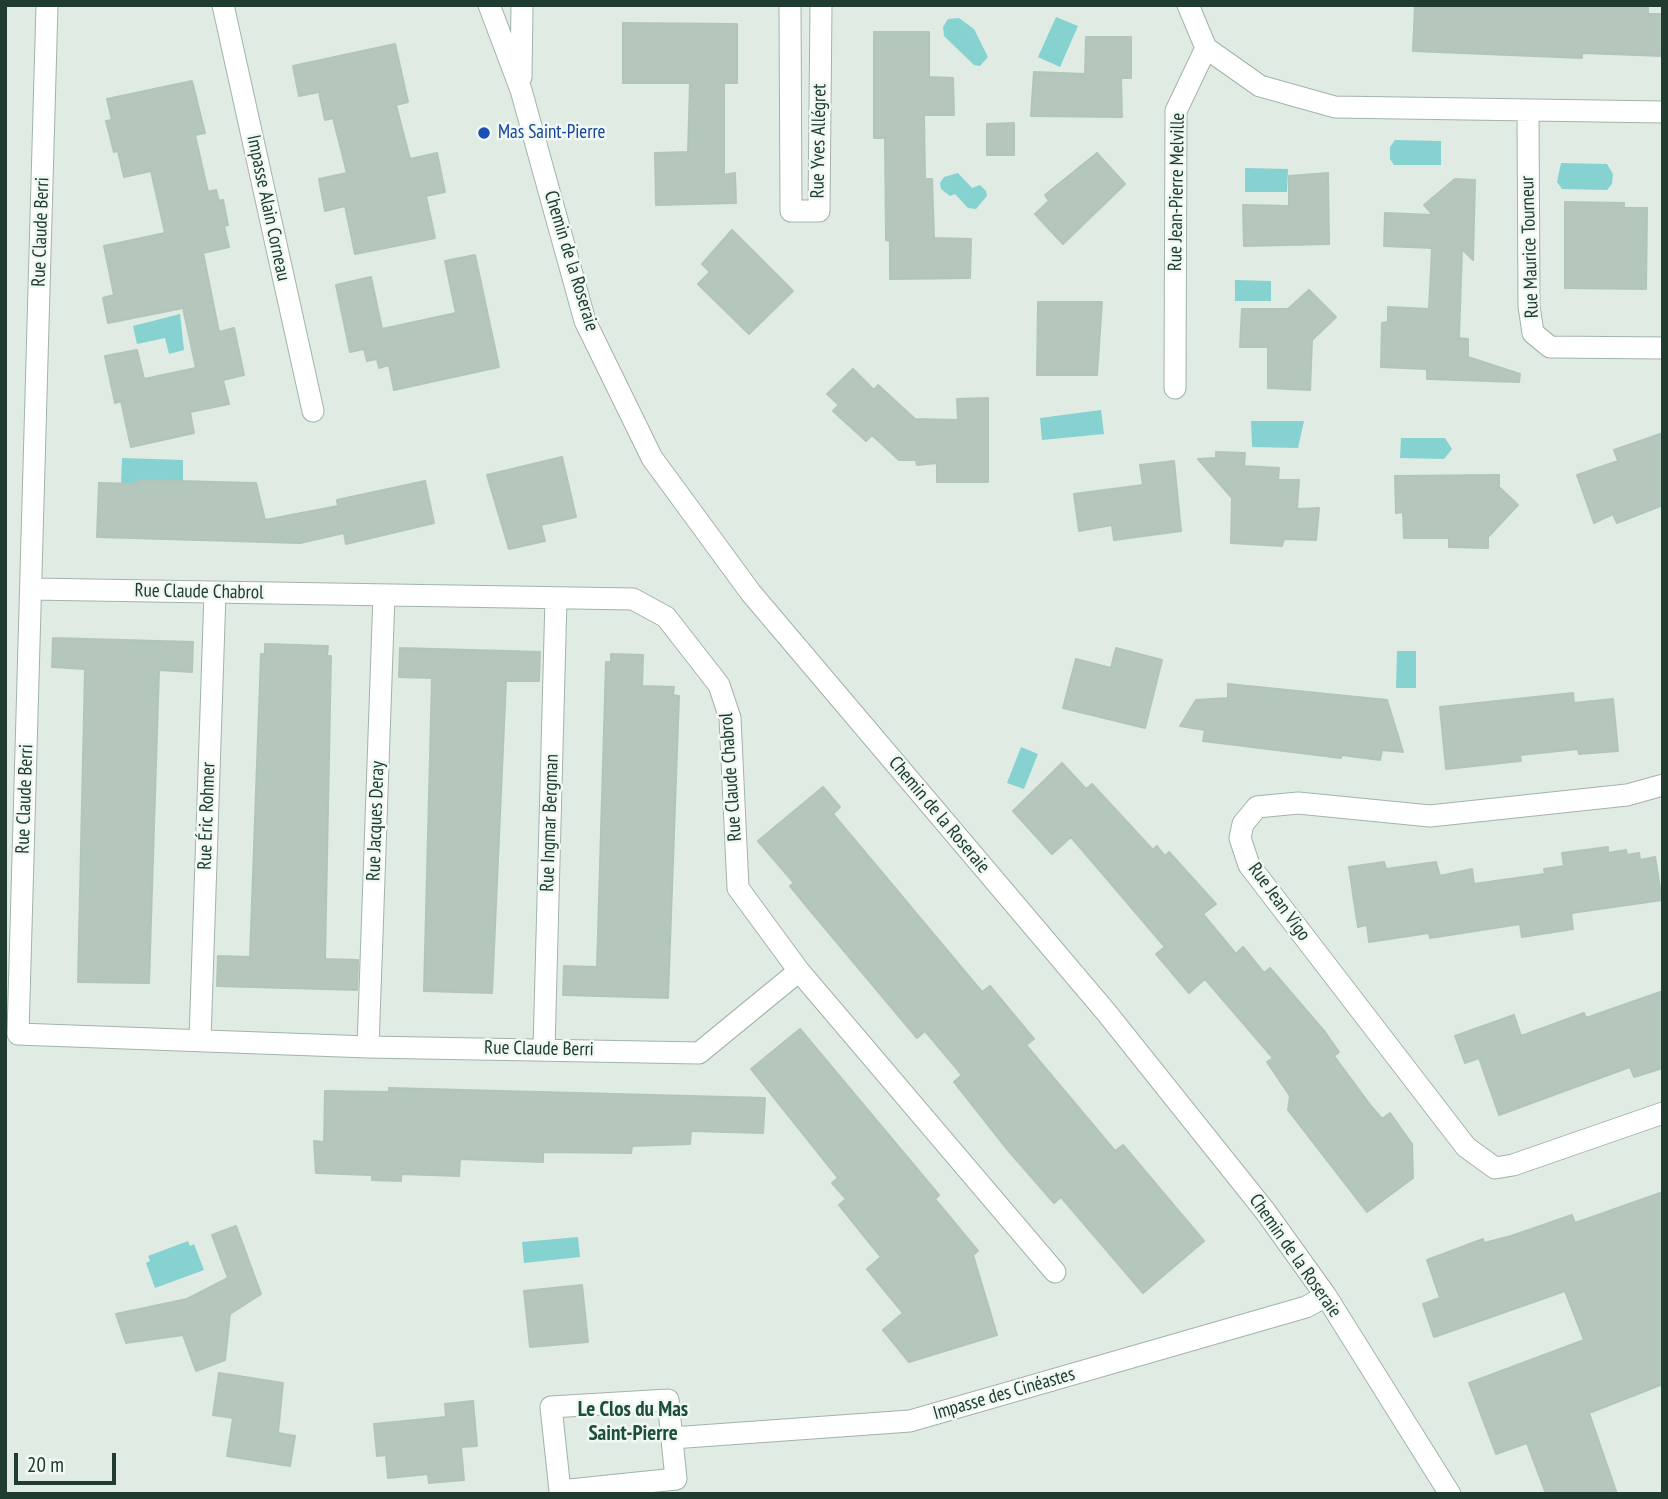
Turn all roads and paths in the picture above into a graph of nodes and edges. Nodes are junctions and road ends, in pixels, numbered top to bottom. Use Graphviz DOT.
graph roads {
  1 [pos="47,5"];
  2 [pos="223,5"];
  3 [pos="489,5"];
  4 [pos="522,5"];
  5 [pos="790,5"];
  6 [pos="821,5"];
  7 [pos="1188,5"];
  8 [pos="1206,48"];
  9 [pos="521,90"];
  10 [pos="1528,110"];
  11 [pos="1663,112"];
  12 [pos="1663,348"];
  13 [pos="1175,388"];
  14 [pos="313,411"];
  15 [pos="31,589"];
  16 [pos="215,593"];
  17 [pos="384,595"];
  18 [pos="556,598"];
  19 [pos="1663,785"];
  20 [pos="799,971"];
  21 [pos="200,1040"];
  22 [pos="368,1047"];
  23 [pos="544,1049"];
  24 [pos="1663,1113"];
  25 [pos="1055,1272"];
  26 [pos="1326,1296"];
  27 [pos="672,1438"];
  28 [pos="1450,1494"];
  1 -- 15 [label="street, Rue Claude Berri"];
  2 -- 14 [label="street, Impasse Alain Corneau"];
  3 -- 9 [label="street, Chemin de la Roseraie"];
  4 -- 9 [label="street, Chemin de la Roseraie"];
  5 -- 6 [label="street, Rue Yves Allégret"];
  7 -- 8 [label="street"];
  8 -- 10 [label="street"];
  8 -- 13 [label="street, Rue Jean-Pierre Melville"];
  9 -- 26 [label="street, Chemin de la Roseraie"];
  10 -- 11 [label="street"];
  10 -- 12 [label="street, Rue Maurice Tourneur"];
  15 -- 16 [label="street, Rue Claude Chabrol"];
  15 -- 21 [label="street, Rue Claude Berri"];
  16 -- 17 [label="street, Rue Claude Chabrol"];
  16 -- 21 [label="street, Rue Éric Rohmer"];
  17 -- 18 [label="street, Rue Claude Chabrol"];
  17 -- 22 [label="street, Rue Jacques Deray"];
  18 -- 20 [label="street, Rue Claude Chabrol"];
  18 -- 23 [label="street, Rue Ingmar Bergman"];
  19 -- 24 [label="street, Rue Jean Vigo"];
  20 -- 23 [label="street, Rue Claude Berri"];
  20 -- 25 [label="street, Rue Claude Chabrol"];
  21 -- 22 [label="street, Rue Claude Berri"];
  22 -- 23 [label="street, Rue Claude Berri"];
  26 -- 27 [label="street, Impasse des Cinéastes"];
  26 -- 28 [label="street, Chemin de la Roseraie"];
  27 -- 27 [label="street"];
}
